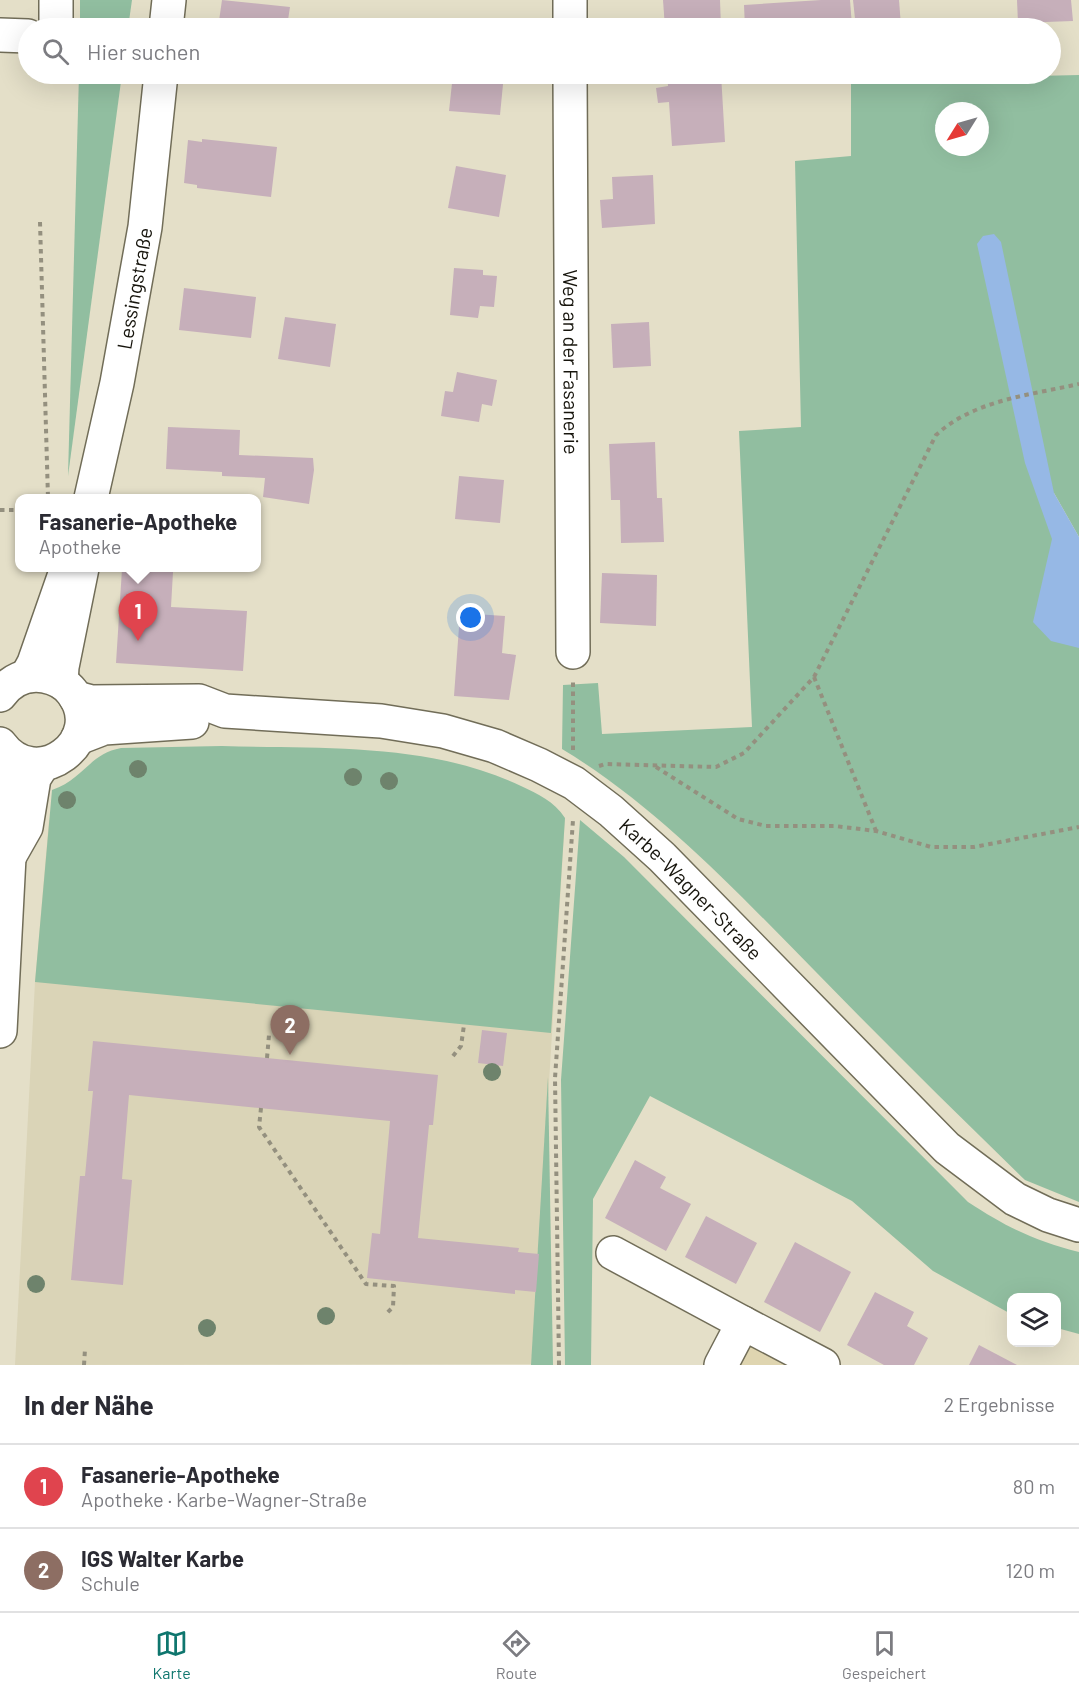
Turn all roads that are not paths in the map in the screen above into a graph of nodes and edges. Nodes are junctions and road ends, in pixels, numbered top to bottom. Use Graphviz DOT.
graph roads {
  1 [pos="56,0"];
  2 [pos="169,0"];
  3 [pos="570,0"];
  4 [pos="56,18"];
  5 [pos="167,18"];
  6 [pos="570,18"];
  7 [pos="0,35"];
  8 [pos="18,36"];
  9 [pos="160,84"];
  10 [pos="570,84"];
  11 [pos="92,494"];
  12 [pos="66,572"];
  13 [pos="81,572"];
  14 [pos="573,652"];
  15 [pos="27,676"];
  16 [pos="69,690"];
  17 [pos="0,695"];
  18 [pos="225,711"];
  19 [pos="78,738"];
  20 [pos="2,747"];
  21 [pos="43,764"];
  22 [pos="5,869"];
  23 [pos="0,1031"];
  24 [pos="1079,1225"];
  25 [pos="613,1253"];
  26 [pos="743,1323"];
  27 [pos="721,1365"];
  28 [pos="822,1365"];
  1 -- 4 [label="street"];
  2 -- 5 [label="street"];
  3 -- 6 [label="street"];
  7 -- 8 [label="street"];
  9 -- 11 [label="street, Lessingstraße"];
  10 -- 14 [label="street, Weg an der Fasanerie"];
  12 -- 15 [label="street"];
  13 -- 16 [label="street"];
  15 -- 16 [label="street, Karbe-Wagner-Straße"];
  15 -- 17 [label="street"];
  16 -- 18 [label="street, Karbe-Wagner-Straße"];
  16 -- 19 [label="street"];
  18 -- 19 [label="street, Karbe-Wagner-Straße"];
  18 -- 24 [label="street, Karbe-Wagner-Straße"];
  19 -- 21 [label="street"];
  20 -- 21 [label="street"];
  20 -- 22 [label="street"];
  21 -- 22 [label="street"];
  22 -- 23 [label="street"];
  25 -- 26 [label="street"];
  26 -- 27 [label="street"];
  26 -- 28 [label="street"];
}
